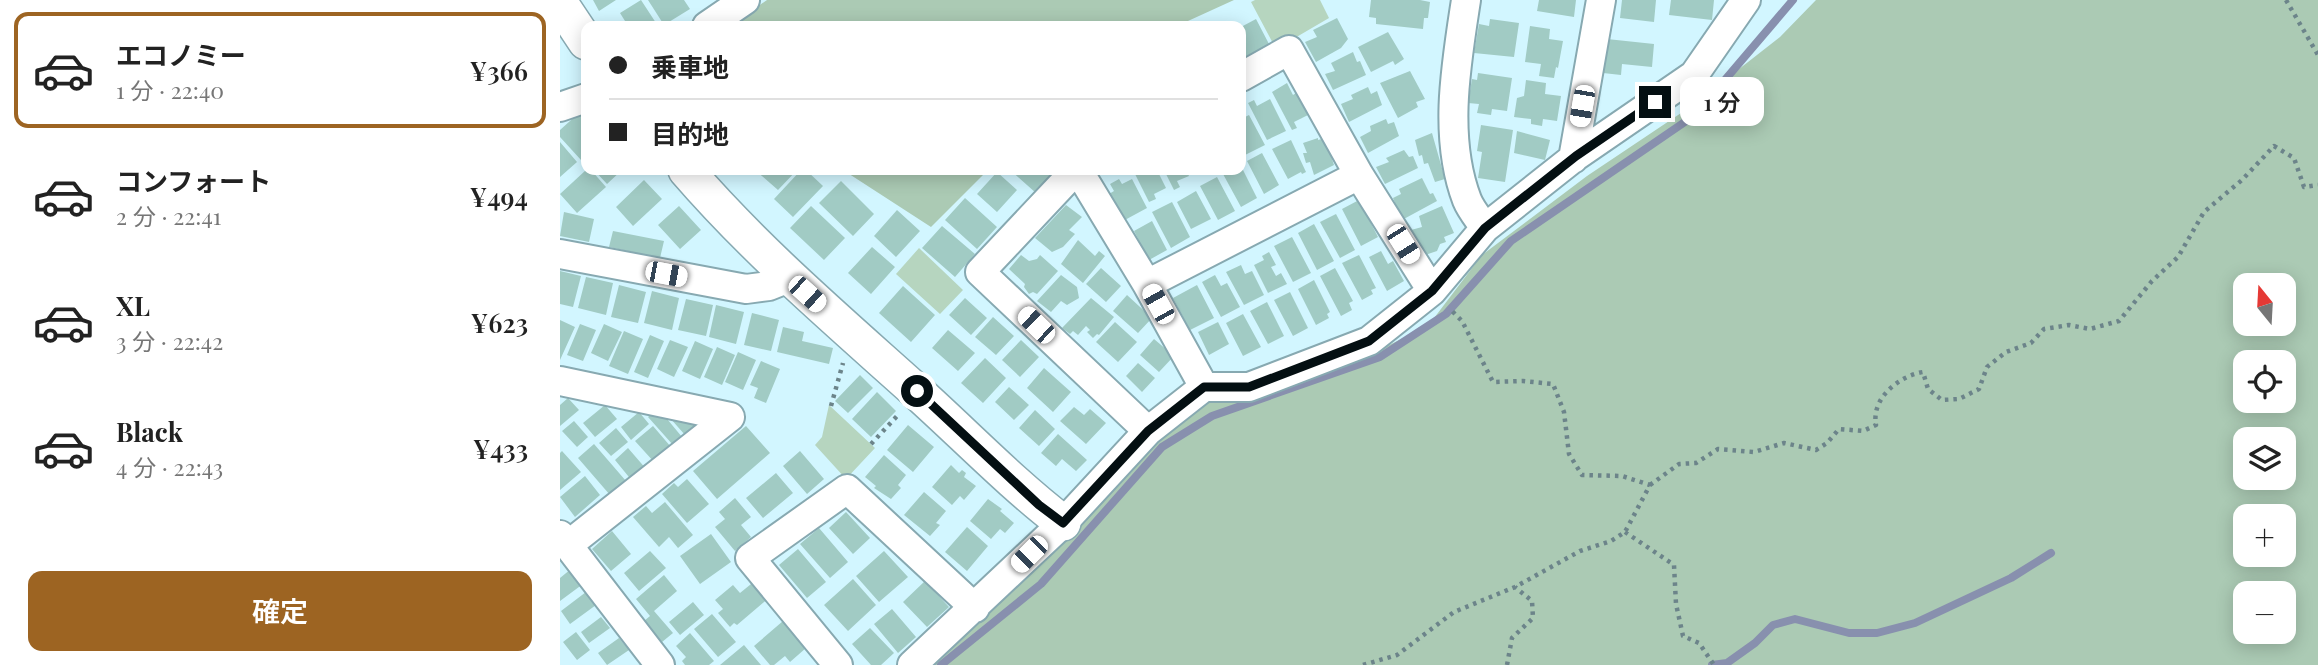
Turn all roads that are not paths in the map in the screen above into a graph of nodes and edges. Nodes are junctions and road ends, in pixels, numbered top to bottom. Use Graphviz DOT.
graph roads {
  1 [pos="745,0"];
  2 [pos="1466,0"];
  3 [pos="1601,0"];
  4 [pos="1746,0"];
  5 [pos="560,3"];
  6 [pos="714,21"];
  7 [pos="581,34"];
  8 [pos="1246,74"];
  9 [pos="581,100"];
  10 [pos="560,107"];
  11 [pos="1573,159"];
  12 [pos="691,175"];
  13 [pos="1072,175"];
  14 [pos="1080,175"];
  15 [pos="1359,175"];
  16 [pos="1485,228"];
  17 [pos="560,254"];
  18 [pos="789,278"];
  19 [pos="1147,284"];
  20 [pos="1432,291"];
  21 [pos="560,382"];
  22 [pos="1204,387"];
  23 [pos="1148,431"];
  24 [pos="1063,523"];
  25 [pos="564,540"];
  26 [pos="975,608"];
  27 [pos="660,665"];
  28 [pos="838,665"];
  29 [pos="912,665"];
  1 -- 6 [label="street"];
  2 -- 16 [label="street"];
  3 -- 11 [label="street"];
  4 -- 11 [label="street"];
  5 -- 7 [label="street"];
  8 -- 15 [label="street"];
  9 -- 10 [label="street"];
  11 -- 16 [label="street"];
  12 -- 18 [label="street"];
  13 -- 23 [label="street"];
  14 -- 19 [label="street"];
  15 -- 19 [label="street"];
  15 -- 20 [label="street"];
  16 -- 20 [label="street"];
  17 -- 18 [label="street"];
  18 -- 24 [label="street"];
  19 -- 22 [label="street"];
  20 -- 22 [label="street"];
  21 -- 25 [label="street"];
  22 -- 23 [label="street"];
  23 -- 24 [label="street"];
  24 -- 26 [label="street"];
  25 -- 27 [label="street"];
  26 -- 28 [label="street"];
  26 -- 29 [label="street"];
}
